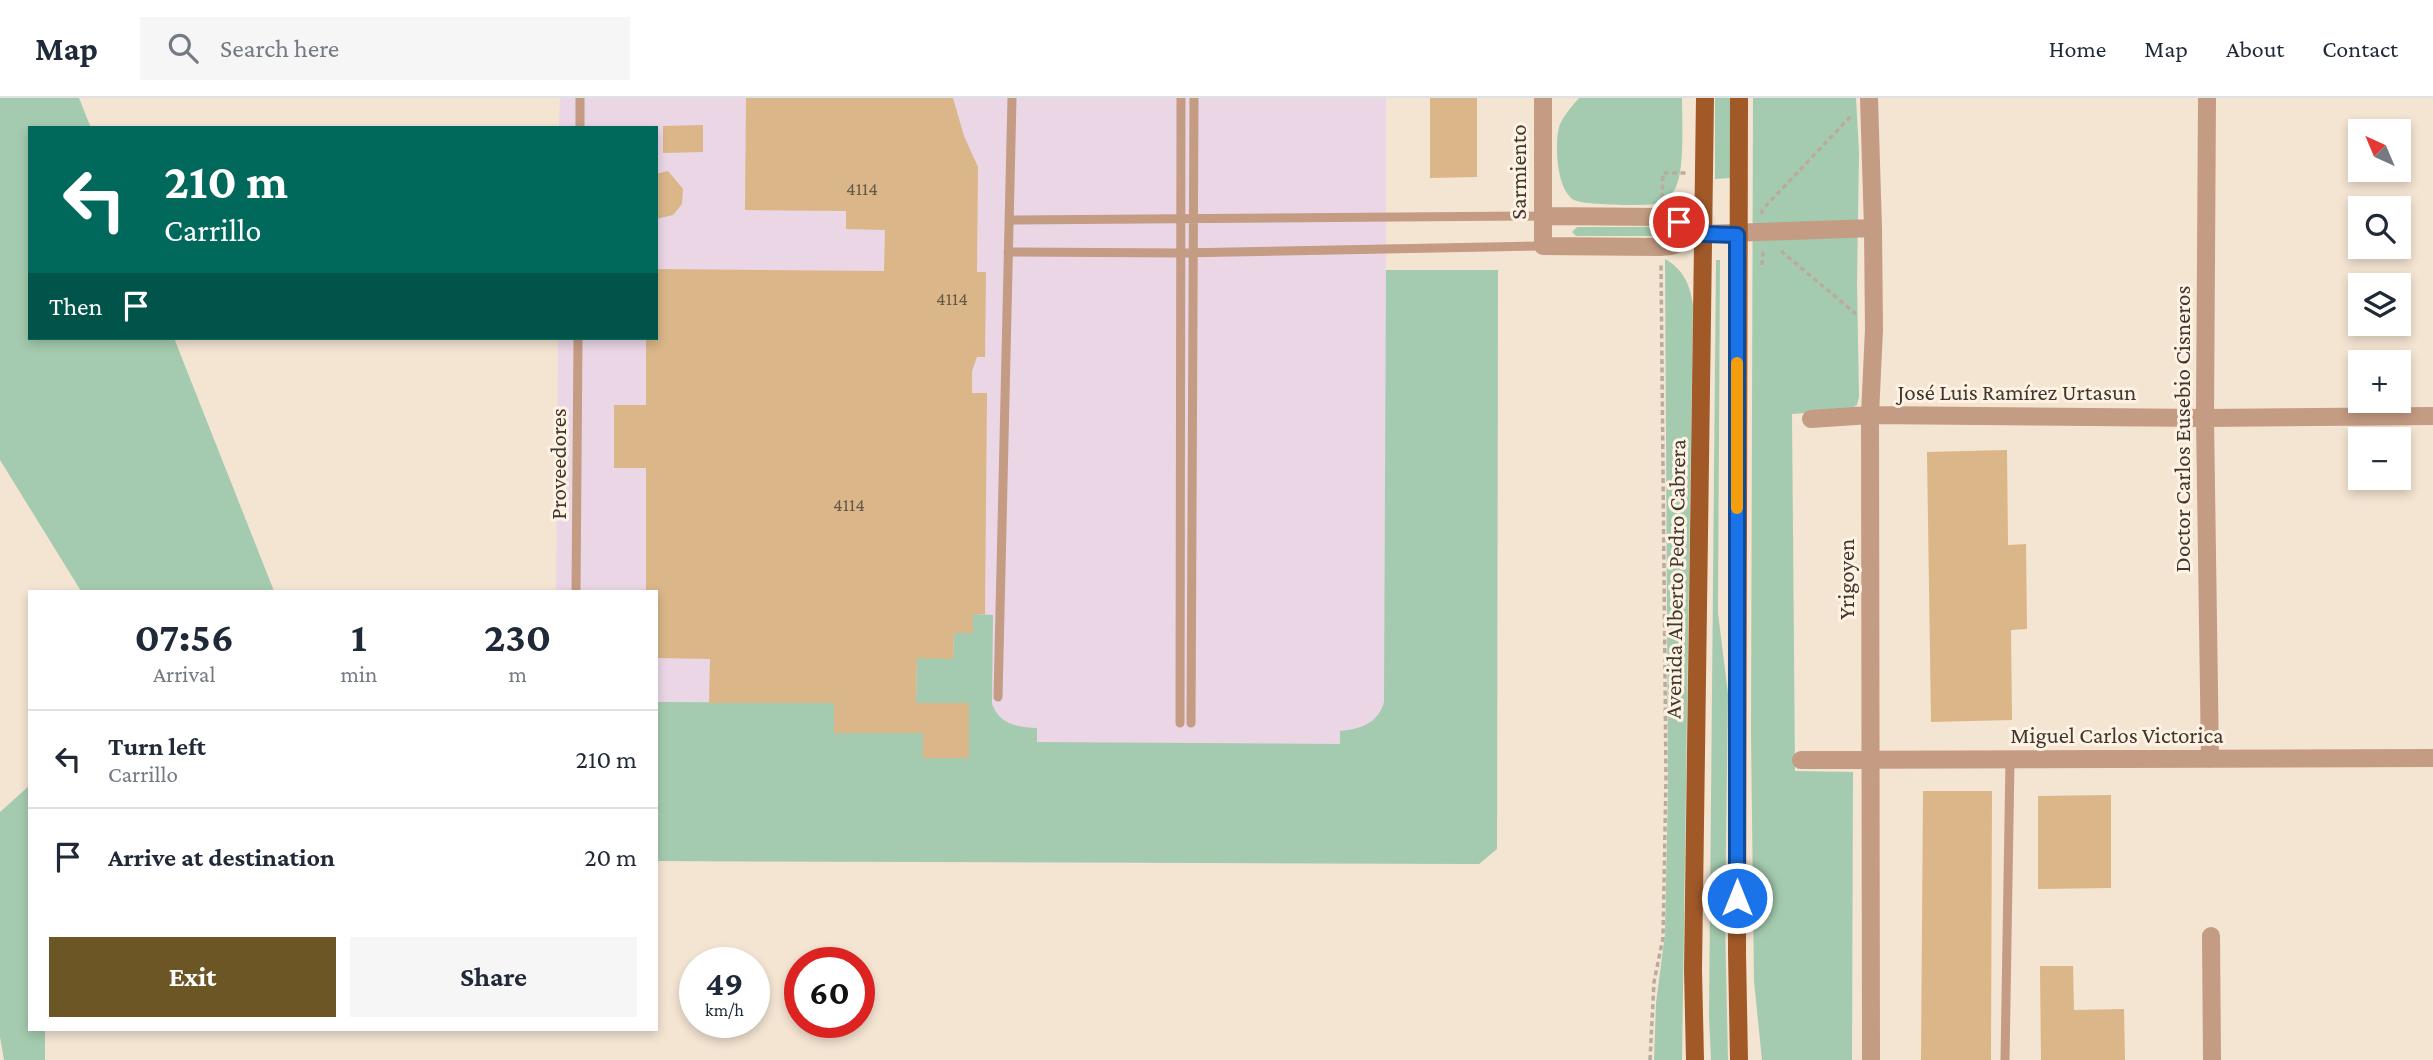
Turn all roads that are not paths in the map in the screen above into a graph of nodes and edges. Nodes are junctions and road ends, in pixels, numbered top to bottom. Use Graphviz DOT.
graph roads {
  1 [pos="580,98"];
  2 [pos="1012,98"];
  3 [pos="1181,98"];
  4 [pos="1194,98"];
  5 [pos="1543,98"];
  6 [pos="1705,98"];
  7 [pos="1739,98"];
  8 [pos="1868,98"];
  9 [pos="1877,98"];
  10 [pos="2207,98"];
  11 [pos="580,126"];
  12 [pos="1542,216"];
  13 [pos="1009,220"];
  14 [pos="1181,220"];
  15 [pos="1193,220"];
  16 [pos="1873,228"];
  17 [pos="1704,234"];
  18 [pos="1737,235"];
  19 [pos="1543,246"];
  20 [pos="1008,252"];
  21 [pos="1193,252"];
  22 [pos="1181,253"];
  23 [pos="578,340"];
  24 [pos="1870,415"];
  25 [pos="2433,416"];
  26 [pos="2205,418"];
  27 [pos="1811,419"];
  28 [pos="576,590"];
  29 [pos="998,697"];
  30 [pos="1180,723"];
  31 [pos="1191,723"];
  32 [pos="2433,758"];
  33 [pos="2210,759"];
  34 [pos="1801,761"];
  35 [pos="1871,761"];
  36 [pos="2010,761"];
  37 [pos="2211,936"];
  38 [pos="1695,1060"];
  39 [pos="1739,1060"];
  40 [pos="1871,1060"];
  41 [pos="2005,1060"];
  42 [pos="2212,1060"];
  1 -- 11 [label="lane"];
  2 -- 13 [label="lane"];
  3 -- 14 [label="lane"];
  4 -- 15 [label="lane"];
  5 -- 12 [label="street, Sarmiento"];
  6 -- 17 [label="main road, Avenida Alberto Pedro Cabrera"];
  7 -- 18 [label="main road"];
  8 -- 9 [label="street"];
  8 -- 16 [label="street, Yrigoyen"];
  10 -- 26 [label="street, Doctor Carlos Eusebio Cisneros"];
  12 -- 15 [label="lane"];
  12 -- 17 [label="street"];
  12 -- 19 [label="street, Sarmiento"];
  13 -- 14 [label="lane"];
  13 -- 20 [label="lane"];
  14 -- 15 [label="lane"];
  14 -- 22 [label="lane"];
  15 -- 21 [label="lane"];
  16 -- 18 [label="street"];
  16 -- 24 [label="street, Yrigoyen"];
  17 -- 18 [label="street"];
  17 -- 19 [label="street"];
  17 -- 38 [label="main road, Avenida Alberto Pedro Cabrera"];
  18 -- 39 [label="main road"];
  19 -- 21 [label="lane"];
  20 -- 22 [label="lane"];
  20 -- 29 [label="lane"];
  21 -- 22 [label="lane"];
  21 -- 31 [label="lane"];
  22 -- 30 [label="lane"];
  23 -- 28 [label="lane, Proveedores"];
  24 -- 26 [label="street, José Luis Ramírez Urtasun"];
  24 -- 27 [label="street, José Luis Ramírez Urtasun"];
  24 -- 35 [label="street, Yrigoyen"];
  25 -- 26 [label="street, José Luis Ramírez Urtasun"];
  26 -- 33 [label="street, Doctor Carlos Eusebio Cisneros"];
  32 -- 33 [label="street, Miguel Carlos Victorica"];
  33 -- 36 [label="street, Miguel Carlos Victorica"];
  34 -- 35 [label="street, Miguel Carlos Victorica"];
  35 -- 36 [label="street, Miguel Carlos Victorica"];
  35 -- 40 [label="street, Yrigoyen"];
  36 -- 41 [label="lane"];
  37 -- 42 [label="street"];
}
